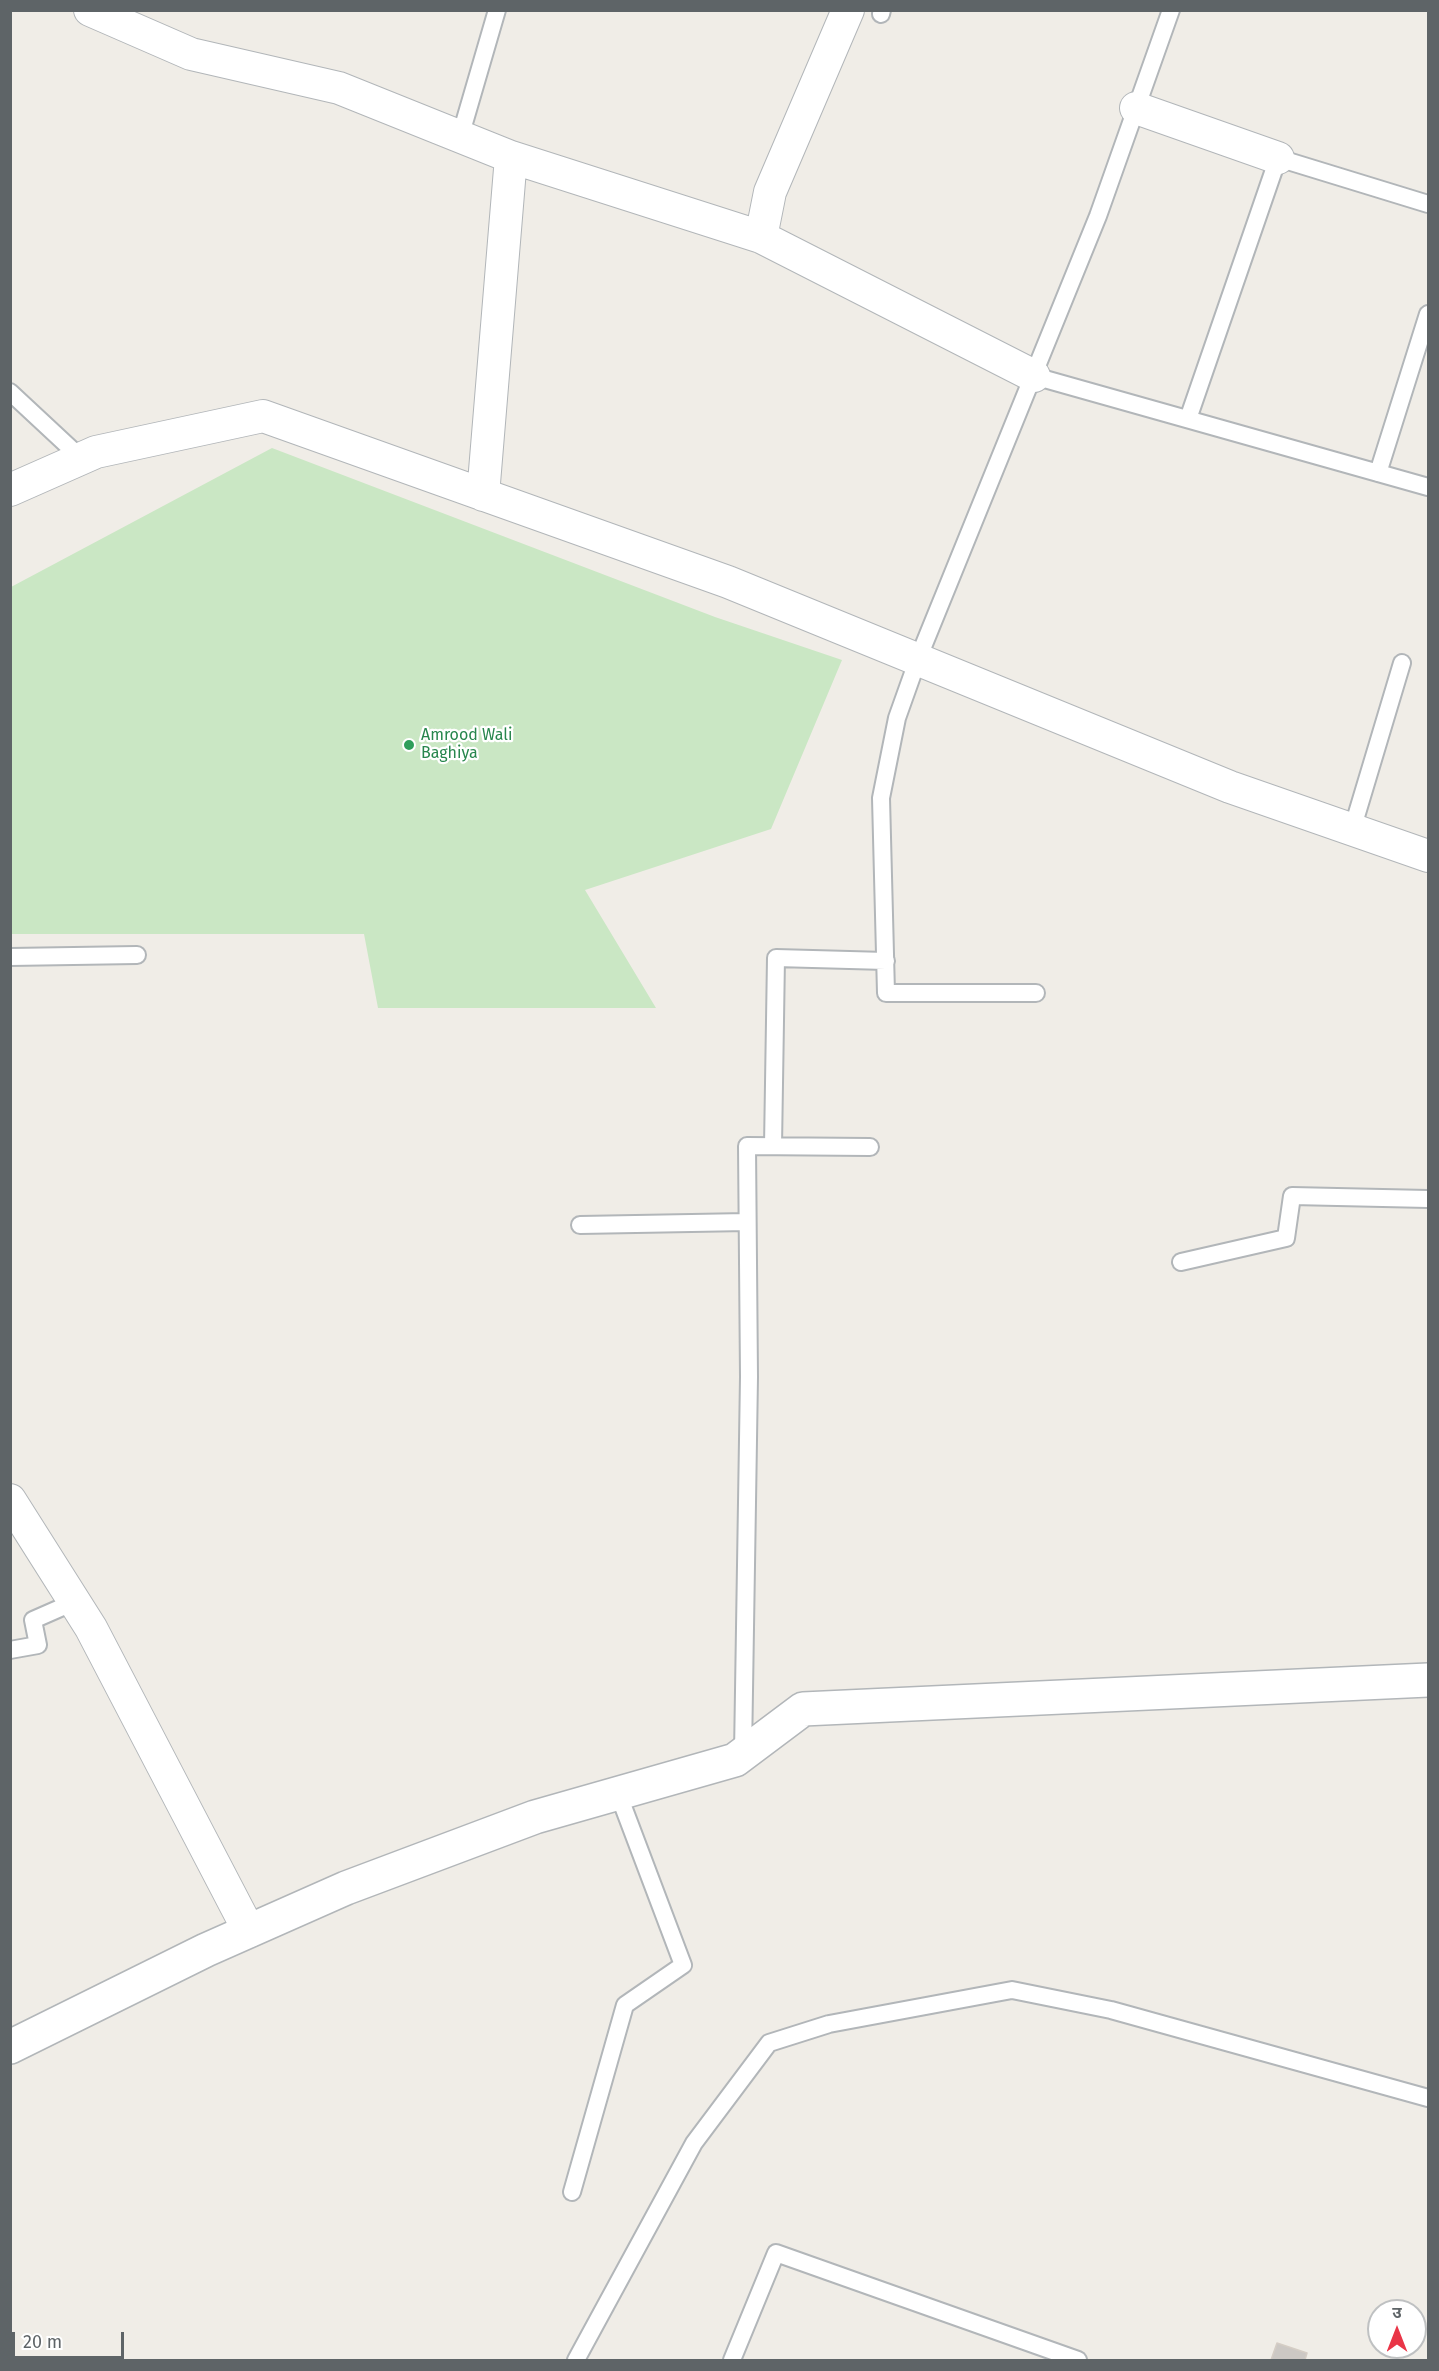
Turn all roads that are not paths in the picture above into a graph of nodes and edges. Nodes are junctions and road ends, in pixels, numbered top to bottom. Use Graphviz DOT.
graph roads {
  1 [pos="90,10"];
  2 [pos="496,10"];
  3 [pos="848,10"];
  4 [pos="1171,10"];
  5 [pos="1137,108"];
  6 [pos="460,137"];
  7 [pos="511,157"];
  8 [pos="1278,158"];
  9 [pos="1428,204"];
  10 [pos="761,237"];
  11 [pos="1428,314"];
  12 [pos="1034,376"];
  13 [pos="10,392"];
  14 [pos="1188,419"];
  15 [pos="82,459"];
  16 [pos="1378,473"];
  17 [pos="1428,487"];
  18 [pos="10,490"];
  19 [pos="483,495"];
  20 [pos="918,659"];
  21 [pos="1402,663"];
  22 [pos="1353,830"];
  23 [pos="1428,856"];
  24 [pos="137,955"];
  25 [pos="10,957"];
  26 [pos="886,961"];
  27 [pos="1036,993"];
  28 [pos="773,1146"];
  29 [pos="870,1148"];
  30 [pos="1428,1199"];
  31 [pos="747,1222"];
  32 [pos="580,1225"];
  33 [pos="1182,1262"];
  34 [pos="10,1500"];
  35 [pos="74,1602"];
  36 [pos="10,1650"];
  37 [pos="1428,1680"];
  38 [pos="743,1754"];
  39 [pos="618,1793"];
  40 [pos="249,1931"];
  41 [pos="10,2047"];
  42 [pos="1428,2098"];
  43 [pos="572,2192"];
  44 [pos="576,2361"];
  45 [pos="732,2361"];
  46 [pos="1078,2361"];
  1 -- 6 [label="street"];
  2 -- 6 [label="lane"];
  3 -- 10 [label="street"];
  4 -- 5 [label="lane"];
  5 -- 8 [label="street"];
  5 -- 12 [label="lane"];
  6 -- 7 [label="street"];
  7 -- 10 [label="street"];
  7 -- 19 [label="street"];
  8 -- 9 [label="lane"];
  8 -- 14 [label="lane"];
  10 -- 12 [label="street"];
  11 -- 16 [label="lane"];
  12 -- 14 [label="lane"];
  12 -- 20 [label="lane"];
  13 -- 15 [label="lane"];
  14 -- 16 [label="lane"];
  15 -- 18 [label="street"];
  15 -- 19 [label="street"];
  16 -- 17 [label="lane"];
  19 -- 20 [label="street"];
  20 -- 22 [label="street"];
  20 -- 26 [label="lane"];
  21 -- 22 [label="lane"];
  22 -- 23 [label="street"];
  24 -- 25 [label="lane"];
  26 -- 27 [label="lane"];
  26 -- 28 [label="lane"];
  28 -- 29 [label="lane"];
  28 -- 31 [label="lane"];
  30 -- 33 [label="lane"];
  31 -- 32 [label="lane"];
  31 -- 38 [label="lane"];
  34 -- 35 [label="street"];
  35 -- 36 [label="lane"];
  35 -- 40 [label="street"];
  37 -- 38 [label="street"];
  38 -- 39 [label="street"];
  39 -- 40 [label="street"];
  39 -- 43 [label="lane"];
  40 -- 41 [label="street"];
  42 -- 44 [label="lane"];
  45 -- 46 [label="lane"];
}
